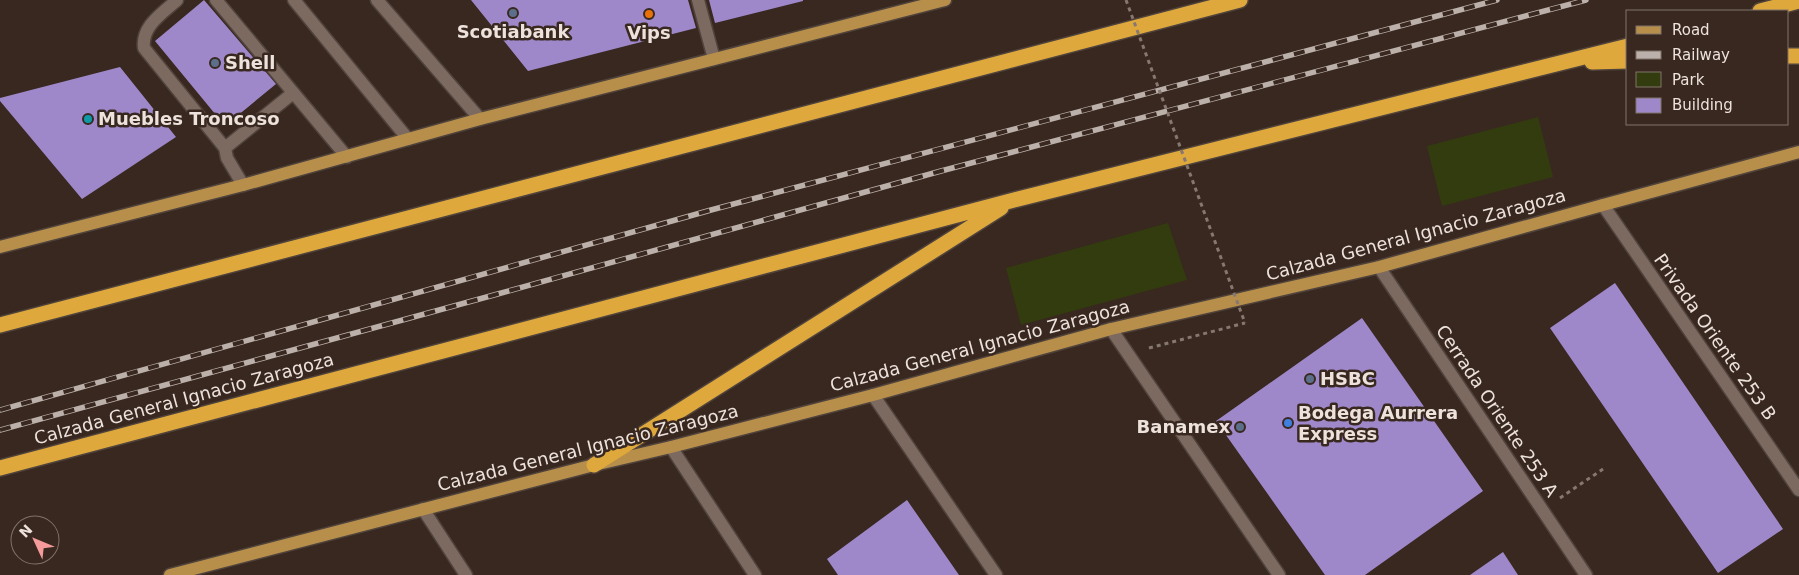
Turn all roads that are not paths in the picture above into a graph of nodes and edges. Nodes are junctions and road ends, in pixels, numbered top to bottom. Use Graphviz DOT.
graph roads {
  1 [pos="177,0"];
  2 [pos="216,0"];
  3 [pos="294,0"];
  4 [pos="377,0"];
  5 [pos="698,0"];
  6 [pos="945,0"];
  7 [pos="1240,0"];
  8 [pos="1799,1"];
  9 [pos="1764,10"];
  10 [pos="1626,47"];
  11 [pos="714,59"];
  12 [pos="1626,61"];
  13 [pos="1563,64"];
  14 [pos="293,93"];
  15 [pos="480,119"];
  16 [pos="408,139"];
  17 [pos="225,148"];
  18 [pos="1799,152"];
  19 [pos="347,156"];
  20 [pos="243,184"];
  21 [pos="1014,200"];
  22 [pos="1603,205"];
  23 [pos="0,247"];
  24 [pos="1379,268"];
  25 [pos="0,325"];
  26 [pos="1111,329"];
  27 [pos="873,395"];
  28 [pos="671,447"];
  29 [pos="594,465"];
  30 [pos="0,468"];
  31 [pos="1799,490"];
  32 [pos="423,509"];
  33 [pos="170,575"];
  34 [pos="466,575"];
  35 [pos="756,575"];
  36 [pos="996,575"];
  37 [pos="1279,575"];
  38 [pos="1586,575"];
  1 -- 17 [label="street"];
  2 -- 14 [label="street"];
  3 -- 16 [label="street"];
  4 -- 15 [label="street"];
  5 -- 11 [label="street"];
  6 -- 11 [label="main road"];
  7 -- 25 [label="highway"];
  8 -- 9 [label="highway"];
  10 -- 13 [label="highway, Calzada General Ignacio Zaragoza"];
  11 -- 15 [label="main road"];
  12 -- 13 [label="highway"];
  13 -- 21 [label="highway, Calzada General Ignacio Zaragoza"];
  14 -- 17 [label="street"];
  14 -- 19 [label="street"];
  15 -- 16 [label="main road"];
  16 -- 19 [label="main road"];
  17 -- 20 [label="street"];
  18 -- 22 [label="main road, Calzada General Ignacio Zaragoza"];
  19 -- 20 [label="main road"];
  20 -- 23 [label="main road"];
  21 -- 29 [label="highway"];
  21 -- 30 [label="highway, Calzada General Ignacio Zaragoza"];
  22 -- 24 [label="main road, Calzada General Ignacio Zaragoza"];
  22 -- 31 [label="street, Privada Oriente 253 B"];
  24 -- 26 [label="main road, Calzada General Ignacio Zaragoza"];
  24 -- 38 [label="street, Cerrada Oriente 253 A"];
  26 -- 27 [label="main road, Calzada General Ignacio Zaragoza"];
  26 -- 37 [label="street"];
  27 -- 28 [label="main road, Calzada General Ignacio Zaragoza"];
  27 -- 36 [label="street"];
  28 -- 29 [label="main road, Calzada General Ignacio Zaragoza"];
  28 -- 35 [label="street"];
  29 -- 32 [label="main road, Calzada General Ignacio Zaragoza"];
  32 -- 33 [label="main road, Calzada General Ignacio Zaragoza"];
  32 -- 34 [label="street"];
}
